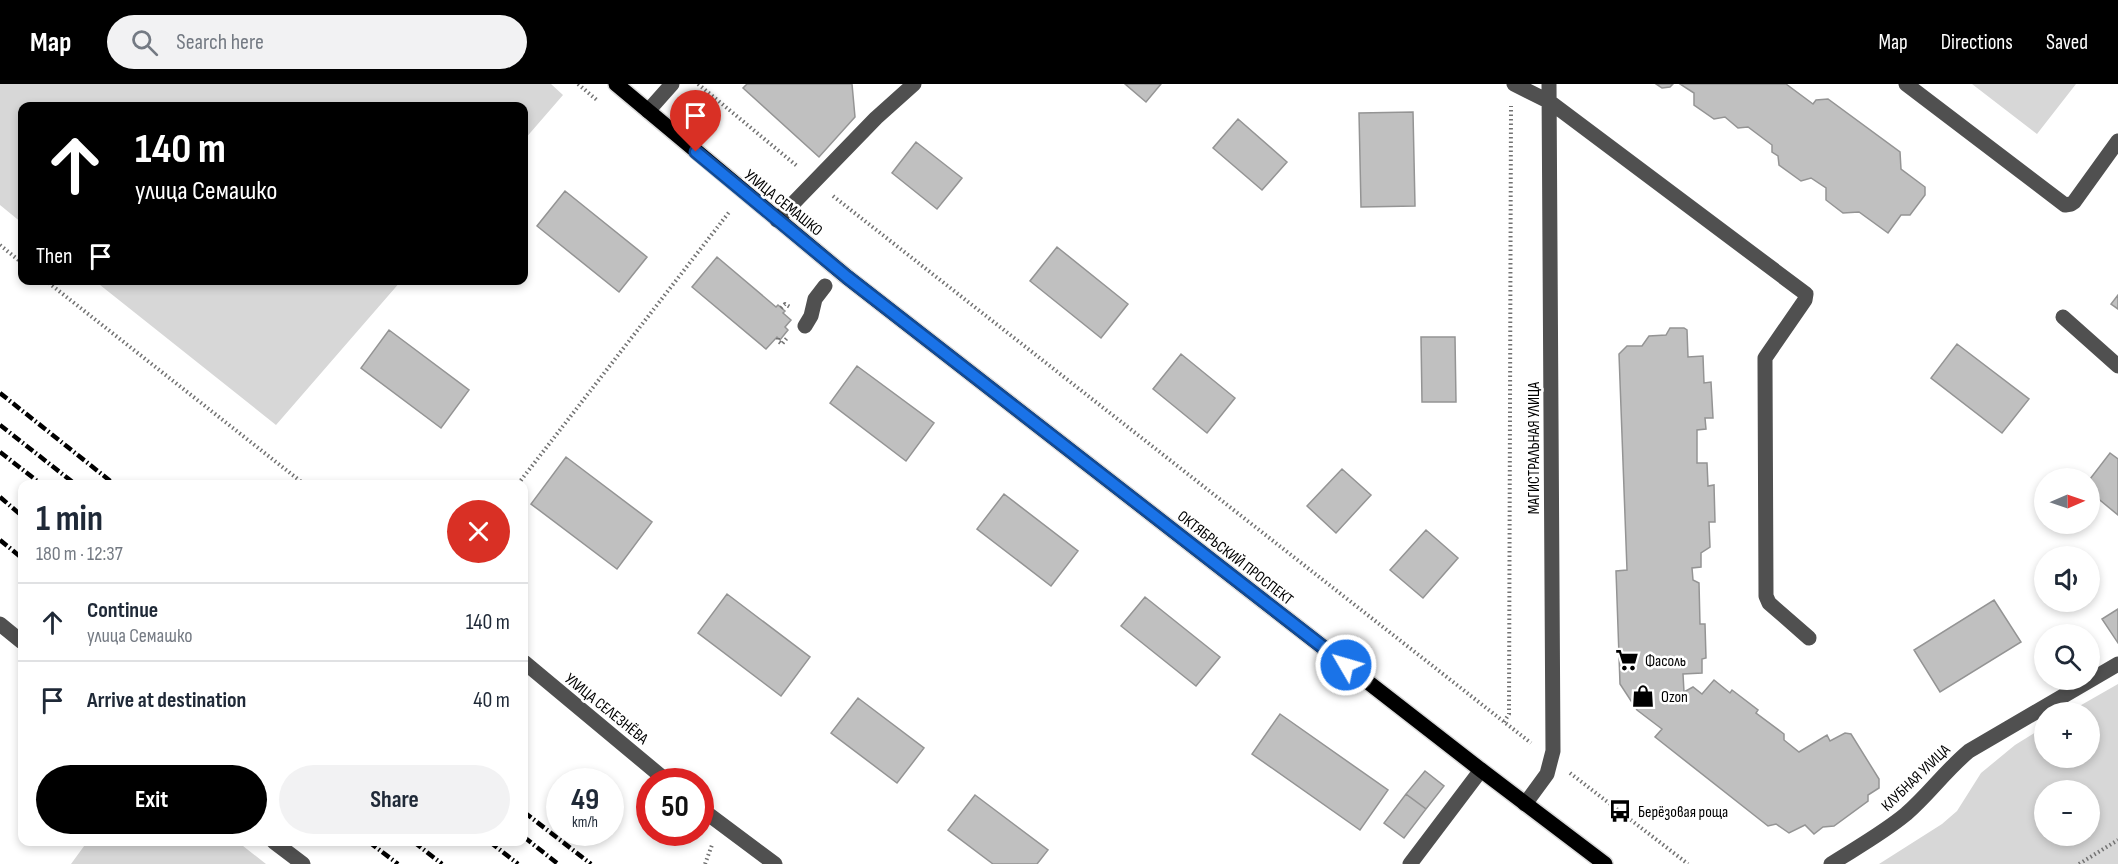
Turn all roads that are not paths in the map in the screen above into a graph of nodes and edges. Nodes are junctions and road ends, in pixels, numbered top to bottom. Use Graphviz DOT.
graph roads {
  1 [pos="616,84"];
  2 [pos="672,84"];
  3 [pos="914,84"];
  4 [pos="1550,84"];
  5 [pos="1906,84"];
  6 [pos="1513,90"];
  7 [pos="1550,102"];
  8 [pos="648,111"];
  9 [pos="2118,141"];
  10 [pos="777,219"];
  11 [pos="847,277"];
  12 [pos="825,286"];
  13 [pos="2063,317"];
  14 [pos="805,326"];
  15 [pos="2118,366"];
  16 [pos="0,624"];
  17 [pos="1809,638"];
  18 [pos="18,639"];
  19 [pos="2118,664"];
  20 [pos="528,665"];
  21 [pos="651,768"];
  22 [pos="1481,770"];
  23 [pos="1525,804"];
  24 [pos="714,819"];
  25 [pos="279,846"];
  26 [pos="303,864"];
  27 [pos="774,864"];
  28 [pos="1410,864"];
  29 [pos="1605,864"];
  30 [pos="1831,864"];
  1 -- 8 [label="main road, УЛИЦА СЕМАШКО"];
  2 -- 8 [label="street"];
  3 -- 10 [label="street"];
  4 -- 7 [label="street, МАГИСТРАЛЬНАЯ УЛИЦА"];
  5 -- 9 [label="street"];
  6 -- 7 [label="street"];
  7 -- 17 [label="street"];
  7 -- 23 [label="street, МАГИСТРАЛЬНАЯ УЛИЦА"];
  8 -- 10 [label="main road, УЛИЦА СЕМАШКО"];
  10 -- 11 [label="main road, УЛИЦА СЕМАШКО"];
  11 -- 22 [label="main road, ОКТЯБРЬСКИЙ ПРОСПЕКТ"];
  12 -- 14 [label="street"];
  13 -- 15 [label="street"];
  16 -- 18 [label="street"];
  19 -- 30 [label="street, КЛУБНАЯ УЛИЦА"];
  20 -- 21 [label="street, УЛИЦА СЕЛЕЗНЁВА"];
  22 -- 23 [label="main road, ОКТЯБРЬСКИЙ ПРОСПЕКТ"];
  22 -- 28 [label="street"];
  23 -- 29 [label="main road, ОКТЯБРЬСКИЙ ПРОСПЕКТ"];
  24 -- 27 [label="street"];
  25 -- 26 [label="street"];
}
